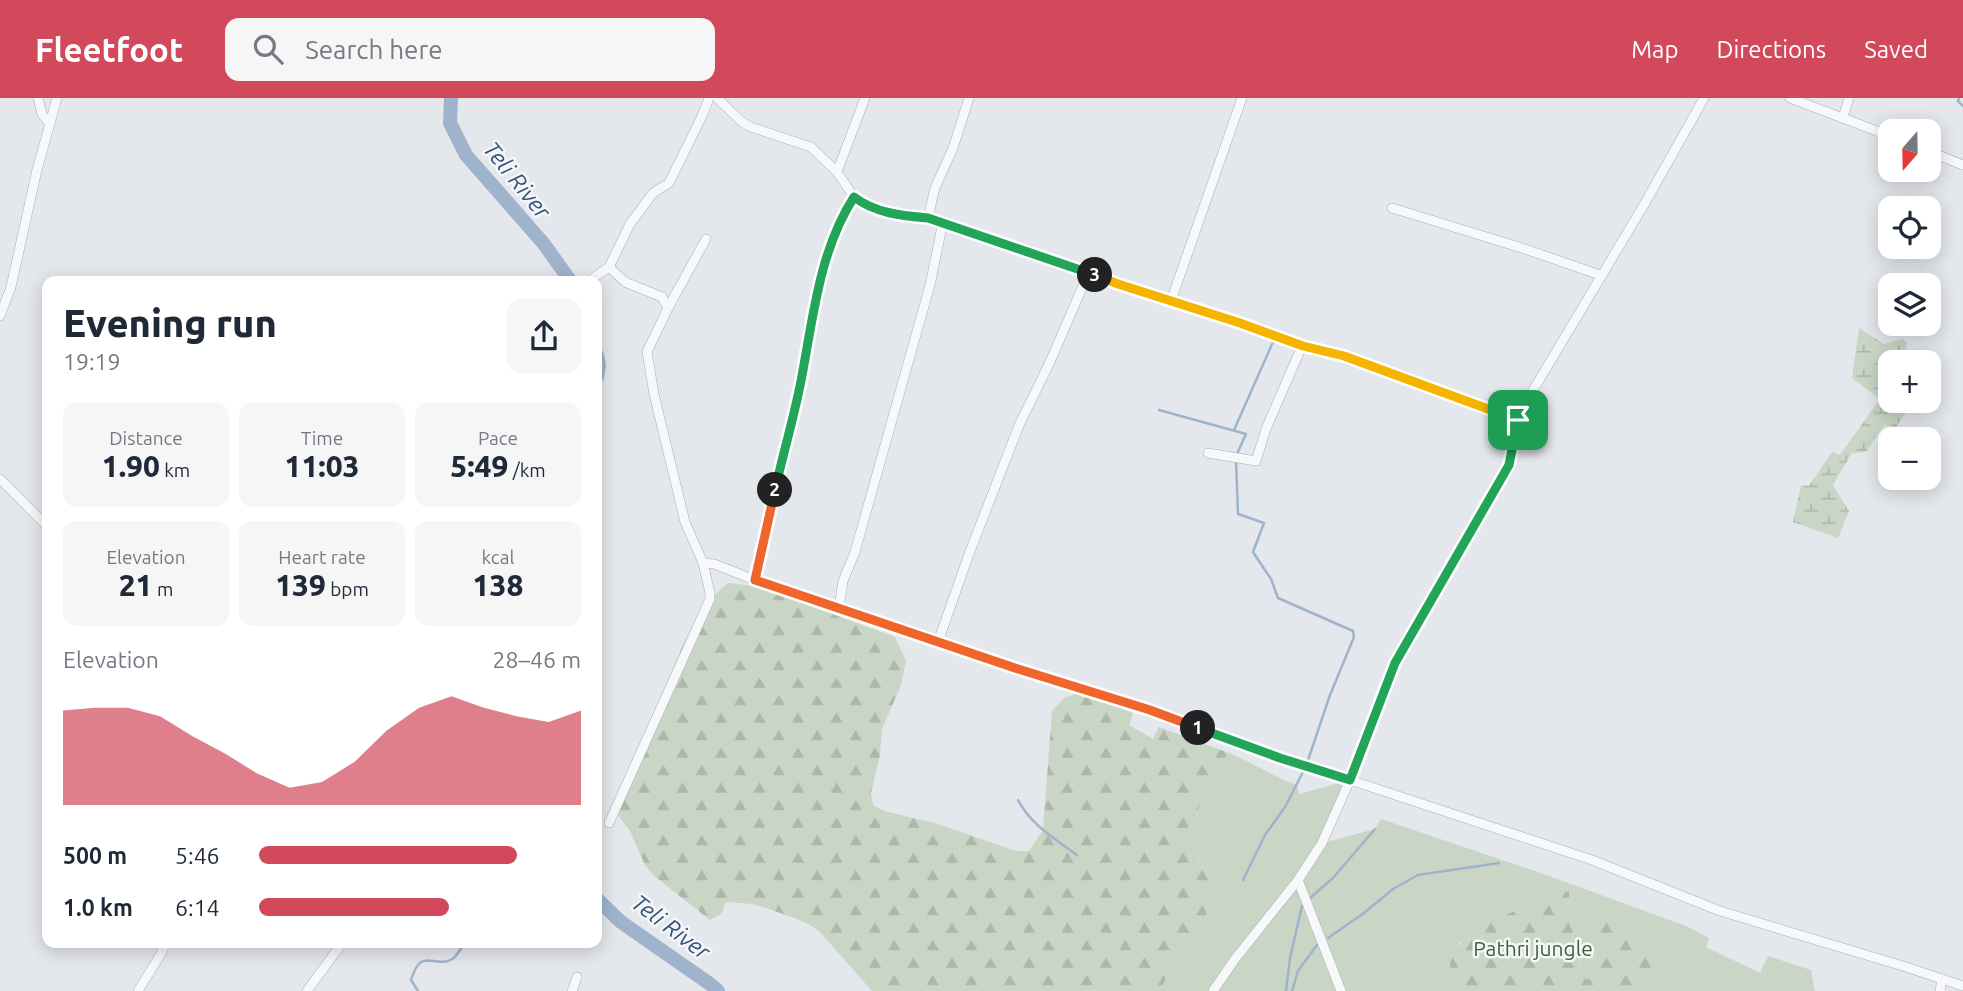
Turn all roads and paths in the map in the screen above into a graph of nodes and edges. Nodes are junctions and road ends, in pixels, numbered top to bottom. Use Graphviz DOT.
graph roads {
  1 [pos="38,98"];
  2 [pos="57,98"];
  3 [pos="709,98"];
  4 [pos="717,98"];
  5 [pos="864,98"];
  6 [pos="969,98"];
  7 [pos="1242,98"];
  8 [pos="1704,98"];
  9 [pos="1790,98"];
  10 [pos="1849,98"];
  11 [pos="1843,117"];
  12 [pos="50,124"];
  13 [pos="1878,131"];
  14 [pos="1941,156"];
  15 [pos="1963,164"];
  16 [pos="837,172"];
  17 [pos="854,197"];
  18 [pos="1392,208"];
  19 [pos="928,218"];
  20 [pos="943,222"];
  21 [pos="706,239"];
  22 [pos="609,267"];
  23 [pos="1089,272"];
  24 [pos="1601,275"];
  25 [pos="596,276"];
  26 [pos="1171,301"];
  27 [pos="668,308"];
  28 [pos="0,316"];
  29 [pos="1303,346"];
  30 [pos="1518,420"];
  31 [pos="1208,453"];
  32 [pos="0,479"];
  33 [pos="42,521"];
  34 [pos="703,563"];
  35 [pos="755,580"];
  36 [pos="839,608"];
  37 [pos="938,642"];
  38 [pos="1350,780"];
  39 [pos="609,823"];
  40 [pos="1298,880"];
  41 [pos="163,948"];
  42 [pos="338,948"];
  43 [pos="577,977"];
  44 [pos="1942,979"];
  45 [pos="1963,986"];
  46 [pos="138,991"];
  47 [pos="307,991"];
  48 [pos="572,991"];
  49 [pos="1213,991"];
  50 [pos="1341,991"];
  51 [pos="1940,991"];
  1 -- 12 [label="street"];
  2 -- 12 [label="street"];
  3 -- 22 [label="street"];
  4 -- 16 [label="street"];
  5 -- 16 [label="street"];
  6 -- 19 [label="street"];
  7 -- 26 [label="street"];
  8 -- 24 [label="street"];
  9 -- 11 [label="street"];
  10 -- 11 [label="street"];
  11 -- 13 [label="street"];
  12 -- 28 [label="street"];
  14 -- 15 [label="street"];
  16 -- 17 [label="street"];
  17 -- 19 [label="street"];
  17 -- 35 [label="street"];
  18 -- 24 [label="street"];
  19 -- 20 [label="street"];
  20 -- 23 [label="street"];
  20 -- 36 [label="street"];
  21 -- 27 [label="street"];
  22 -- 25 [label="street"];
  22 -- 27 [label="street"];
  23 -- 26 [label="street"];
  23 -- 37 [label="street"];
  24 -- 30 [label="street"];
  26 -- 29 [label="street"];
  27 -- 34 [label="street"];
  29 -- 30 [label="street"];
  29 -- 31 [label="street"];
  30 -- 38 [label="street"];
  32 -- 33 [label="street"];
  34 -- 35 [label="street"];
  34 -- 39 [label="street"];
  35 -- 36 [label="street"];
  36 -- 37 [label="street"];
  37 -- 38 [label="street"];
  38 -- 40 [label="street"];
  38 -- 44 [label="street"];
  40 -- 49 [label="street"];
  40 -- 50 [label="street"];
  41 -- 46 [label="street"];
  42 -- 47 [label="street"];
  43 -- 48 [label="street"];
  44 -- 45 [label="street"];
  44 -- 51 [label="street"];
}
